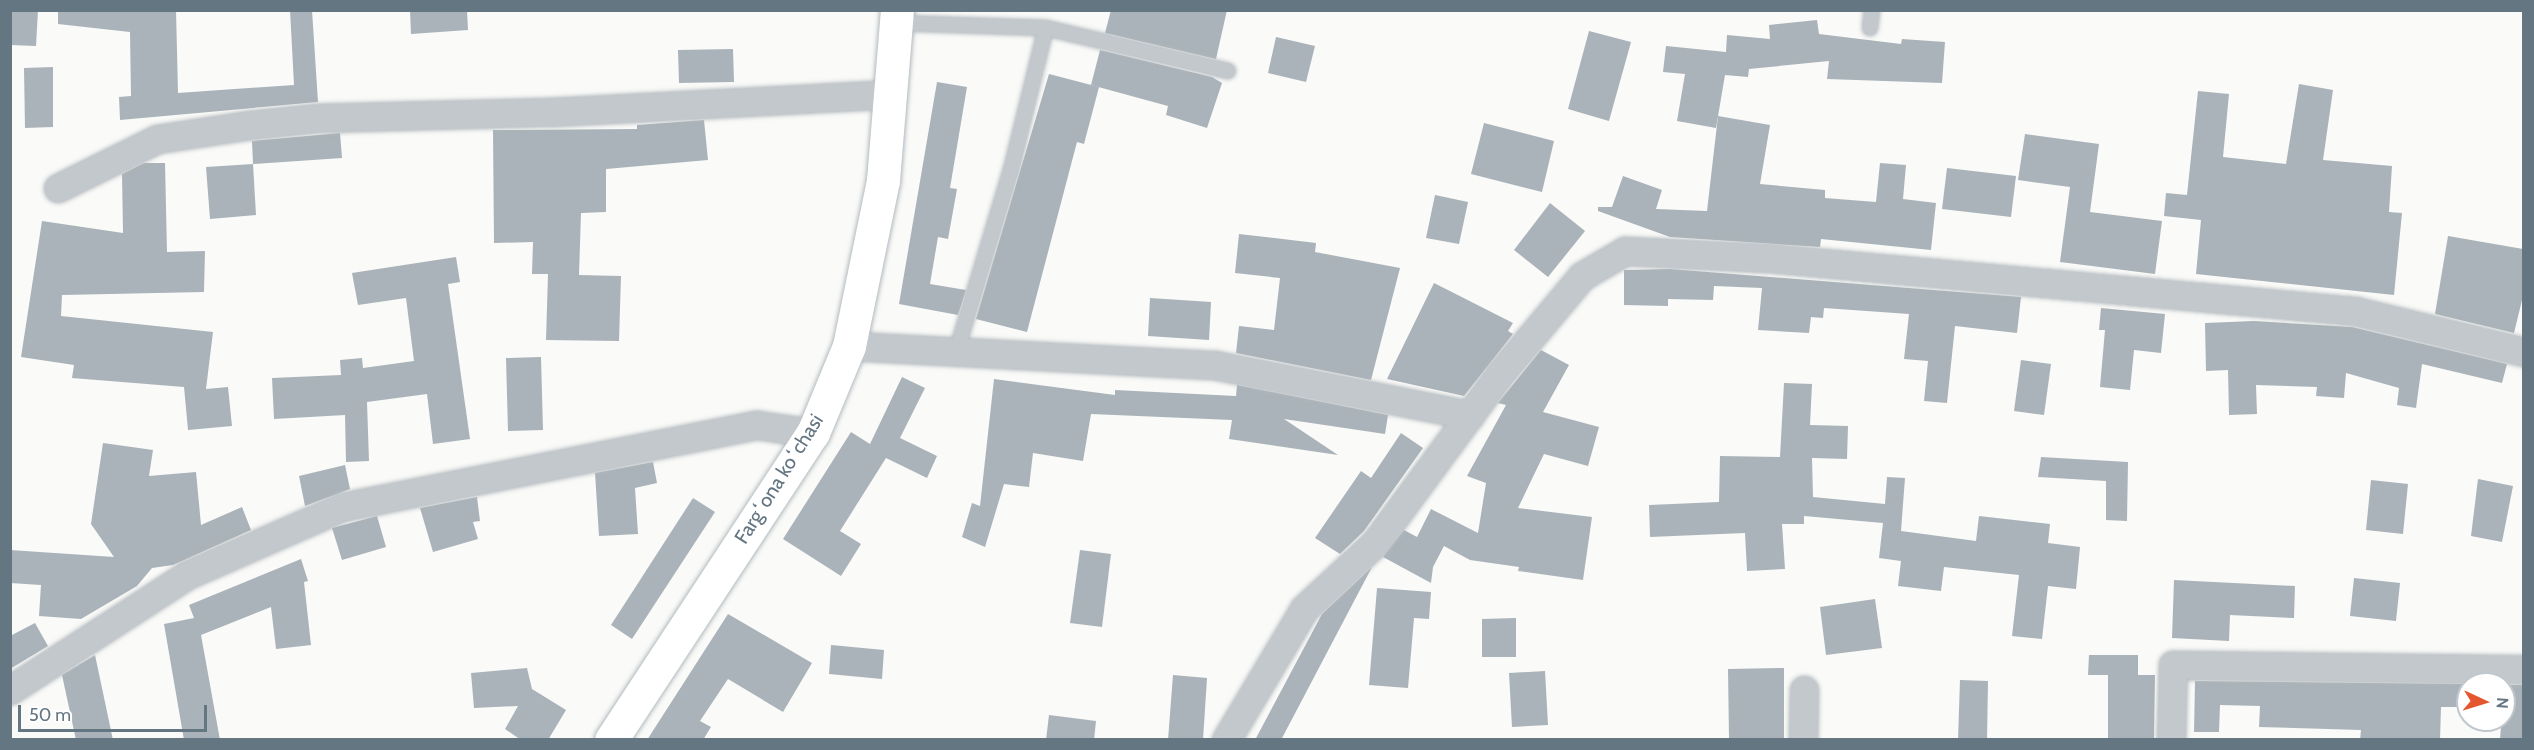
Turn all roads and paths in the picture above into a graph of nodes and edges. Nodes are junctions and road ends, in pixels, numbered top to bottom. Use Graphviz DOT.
graph roads {
  1 [pos="1872,10"];
  2 [pos="897,17"];
  3 [pos="1046,28"];
  4 [pos="1870,28"];
  5 [pos="1228,71"];
  6 [pos="891,94"];
  7 [pos="58,188"];
  8 [pos="849,346"];
  9 [pos="2523,352"];
  10 [pos="956,353"];
  11 [pos="1470,415"];
  12 [pos="813,433"];
  13 [pos="2523,669"];
  14 [pos="10,690"];
  15 [pos="1804,690"];
  16 [pos="610,740"];
  17 [pos="1226,740"];
  18 [pos="1803,740"];
  19 [pos="2171,740"];
  1 -- 4 [label="lane"];
  2 -- 3 [label="lane"];
  2 -- 6 [label="street, Fargʻona koʻchasi"];
  3 -- 5 [label="lane"];
  3 -- 10 [label="lane"];
  6 -- 7 [label="street"];
  6 -- 8 [label="street, Fargʻona koʻchasi"];
  8 -- 10 [label="street"];
  8 -- 12 [label="street, Fargʻona koʻchasi"];
  9 -- 11 [label="street"];
  10 -- 11 [label="street"];
  11 -- 17 [label="street"];
  12 -- 14 [label="street"];
  12 -- 16 [label="street, Fargʻona koʻchasi"];
  13 -- 19 [label="street"];
  15 -- 18 [label="street"];
}
